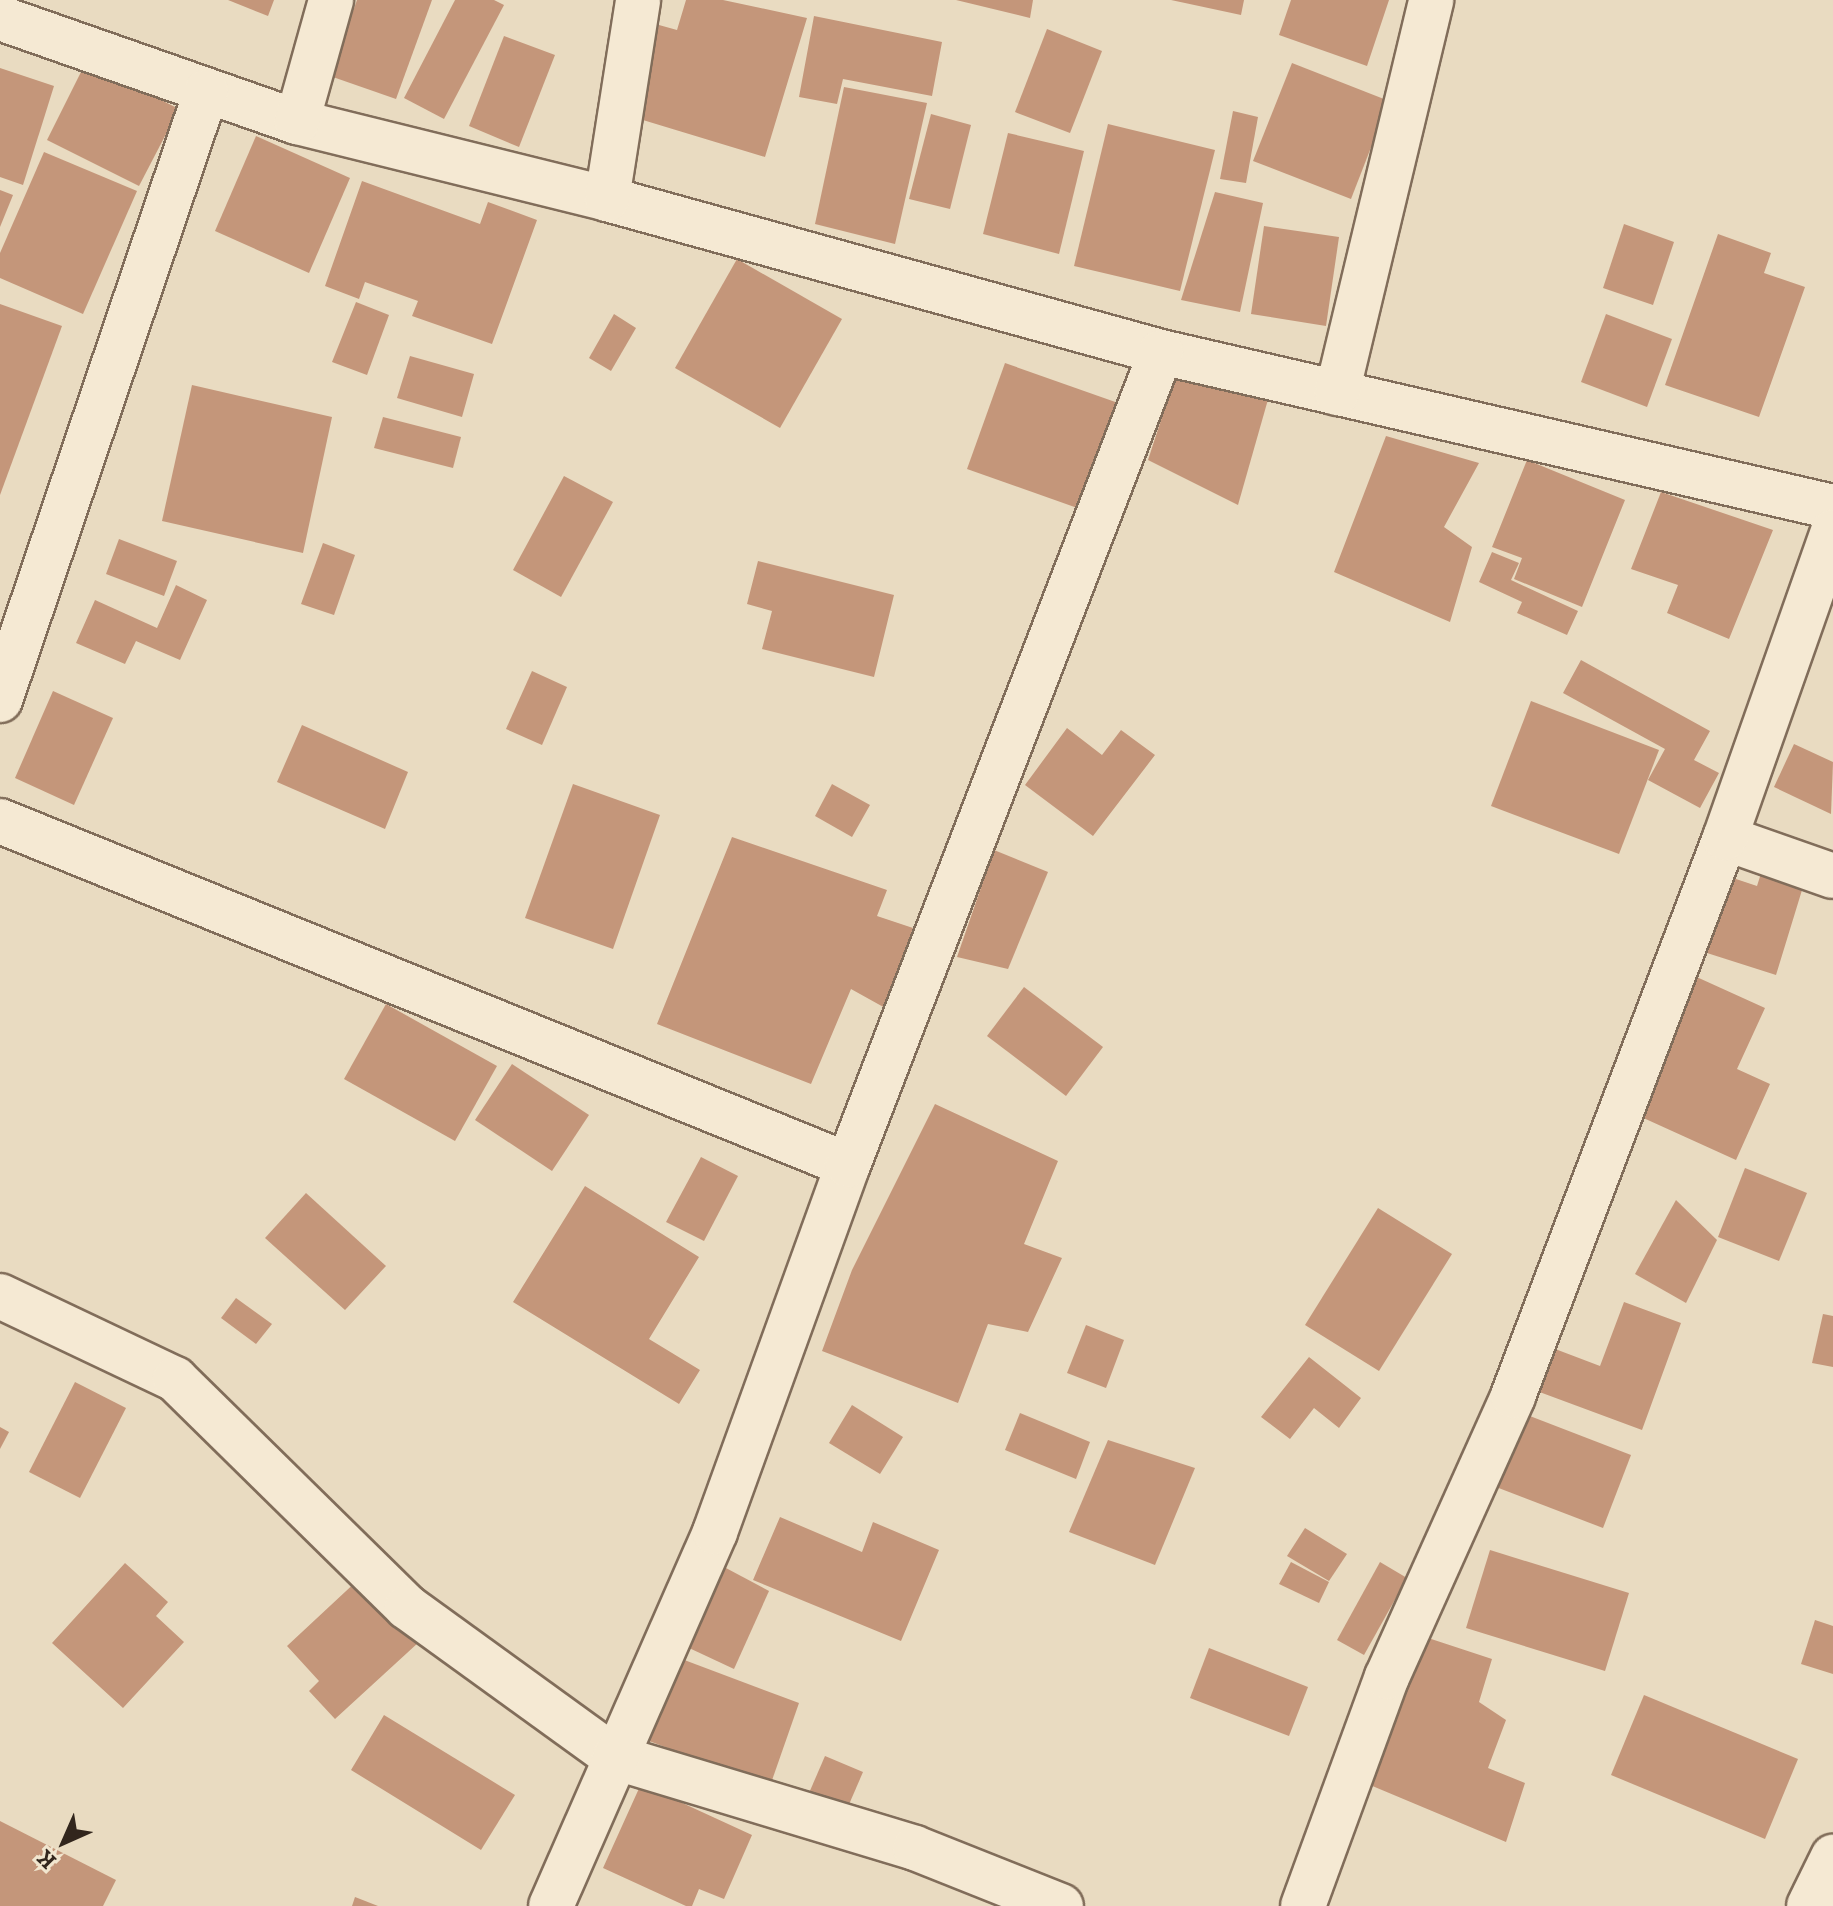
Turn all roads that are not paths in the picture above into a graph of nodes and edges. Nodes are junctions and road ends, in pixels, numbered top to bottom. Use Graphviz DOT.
graph roads {
  1 [pos="331,0"];
  2 [pos="638,0"];
  3 [pos="1431,0"];
  4 [pos="0,18"];
  5 [pos="206,92"];
  6 [pos="297,122"];
  7 [pos="607,199"];
  8 [pos="1161,352"];
  9 [pos="1337,393"];
  10 [pos="1833,507"];
  11 [pos="1833,531"];
  12 [pos="0,700"];
  13 [pos="0,821"];
  14 [pos="1725,838"];
  15 [pos="1833,876"];
  16 [pos="848,1165"];
  17 [pos="0,1296"];
  18 [pos="614,1757"];
  19 [pos="1833,1857"];
  20 [pos="551,1906"];
  21 [pos="1061,1906"];
  22 [pos="1303,1906"];
  23 [pos="1809,1906"];
  1 -- 6 [label="street"];
  2 -- 7 [label="street"];
  3 -- 9 [label="street"];
  4 -- 5 [label="street"];
  5 -- 6 [label="street"];
  5 -- 12 [label="street"];
  6 -- 7 [label="street"];
  7 -- 8 [label="street"];
  8 -- 9 [label="street"];
  8 -- 16 [label="street"];
  9 -- 10 [label="street"];
  11 -- 14 [label="street"];
  13 -- 16 [label="street"];
  14 -- 15 [label="street"];
  14 -- 22 [label="street"];
  16 -- 18 [label="street"];
  17 -- 18 [label="street"];
  18 -- 20 [label="street"];
  18 -- 21 [label="street"];
  19 -- 23 [label="street"];
}
